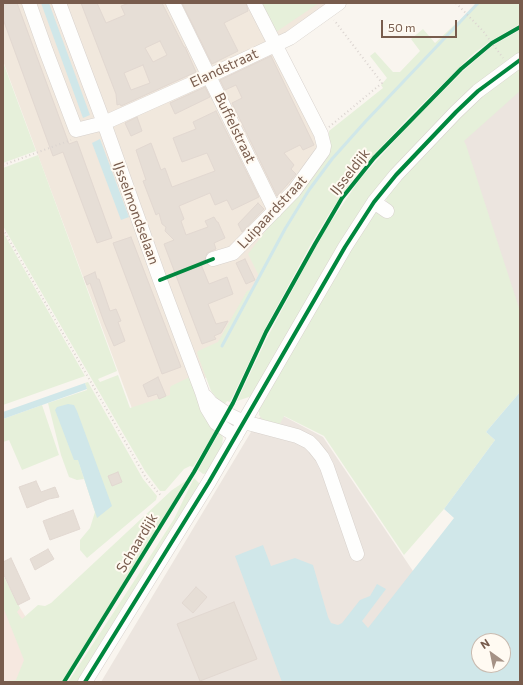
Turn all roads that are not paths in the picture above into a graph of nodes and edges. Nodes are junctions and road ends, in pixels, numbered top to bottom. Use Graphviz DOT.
graph roads {
  1 [pos="29,3"];
  2 [pos="59,3"];
  3 [pos="173,3"];
  4 [pos="254,3"];
  5 [pos="339,3"];
  6 [pos="276,44"];
  7 [pos="514,62"];
  8 [pos="209,76"];
  9 [pos="104,123"];
  10 [pos="374,202"];
  11 [pos="275,211"];
  12 [pos="387,211"];
  13 [pos="213,260"];
  14 [pos="202,392"];
  15 [pos="244,422"];
  16 [pos="236,436"];
  17 [pos="357,554"];
  18 [pos="85,682"];
  1 -- 9 [label="street"];
  2 -- 9 [label="street, IJsselmondselaan"];
  3 -- 8 [label="street, Buffelstraat"];
  4 -- 6 [label="street, Luipaardstraat"];
  5 -- 6 [label="street, Elandstraat"];
  6 -- 8 [label="street, Elandstraat"];
  6 -- 11 [label="street, Luipaardstraat"];
  7 -- 10 [label="street"];
  8 -- 9 [label="street, Elandstraat"];
  8 -- 11 [label="street, Buffelstraat"];
  9 -- 14 [label="street, IJsselmondselaan"];
  10 -- 12 [label="street"];
  10 -- 15 [label="street"];
  11 -- 13 [label="street, Luipaardstraat"];
  14 -- 15 [label="street, IJsselmondselaan"];
  14 -- 16 [label="street, IJsselmondselaan"];
  15 -- 16 [label="street, Schaardijk"];
  15 -- 17 [label="street, IJsselmondselaan"];
  16 -- 18 [label="street, Schaardijk"];
}
